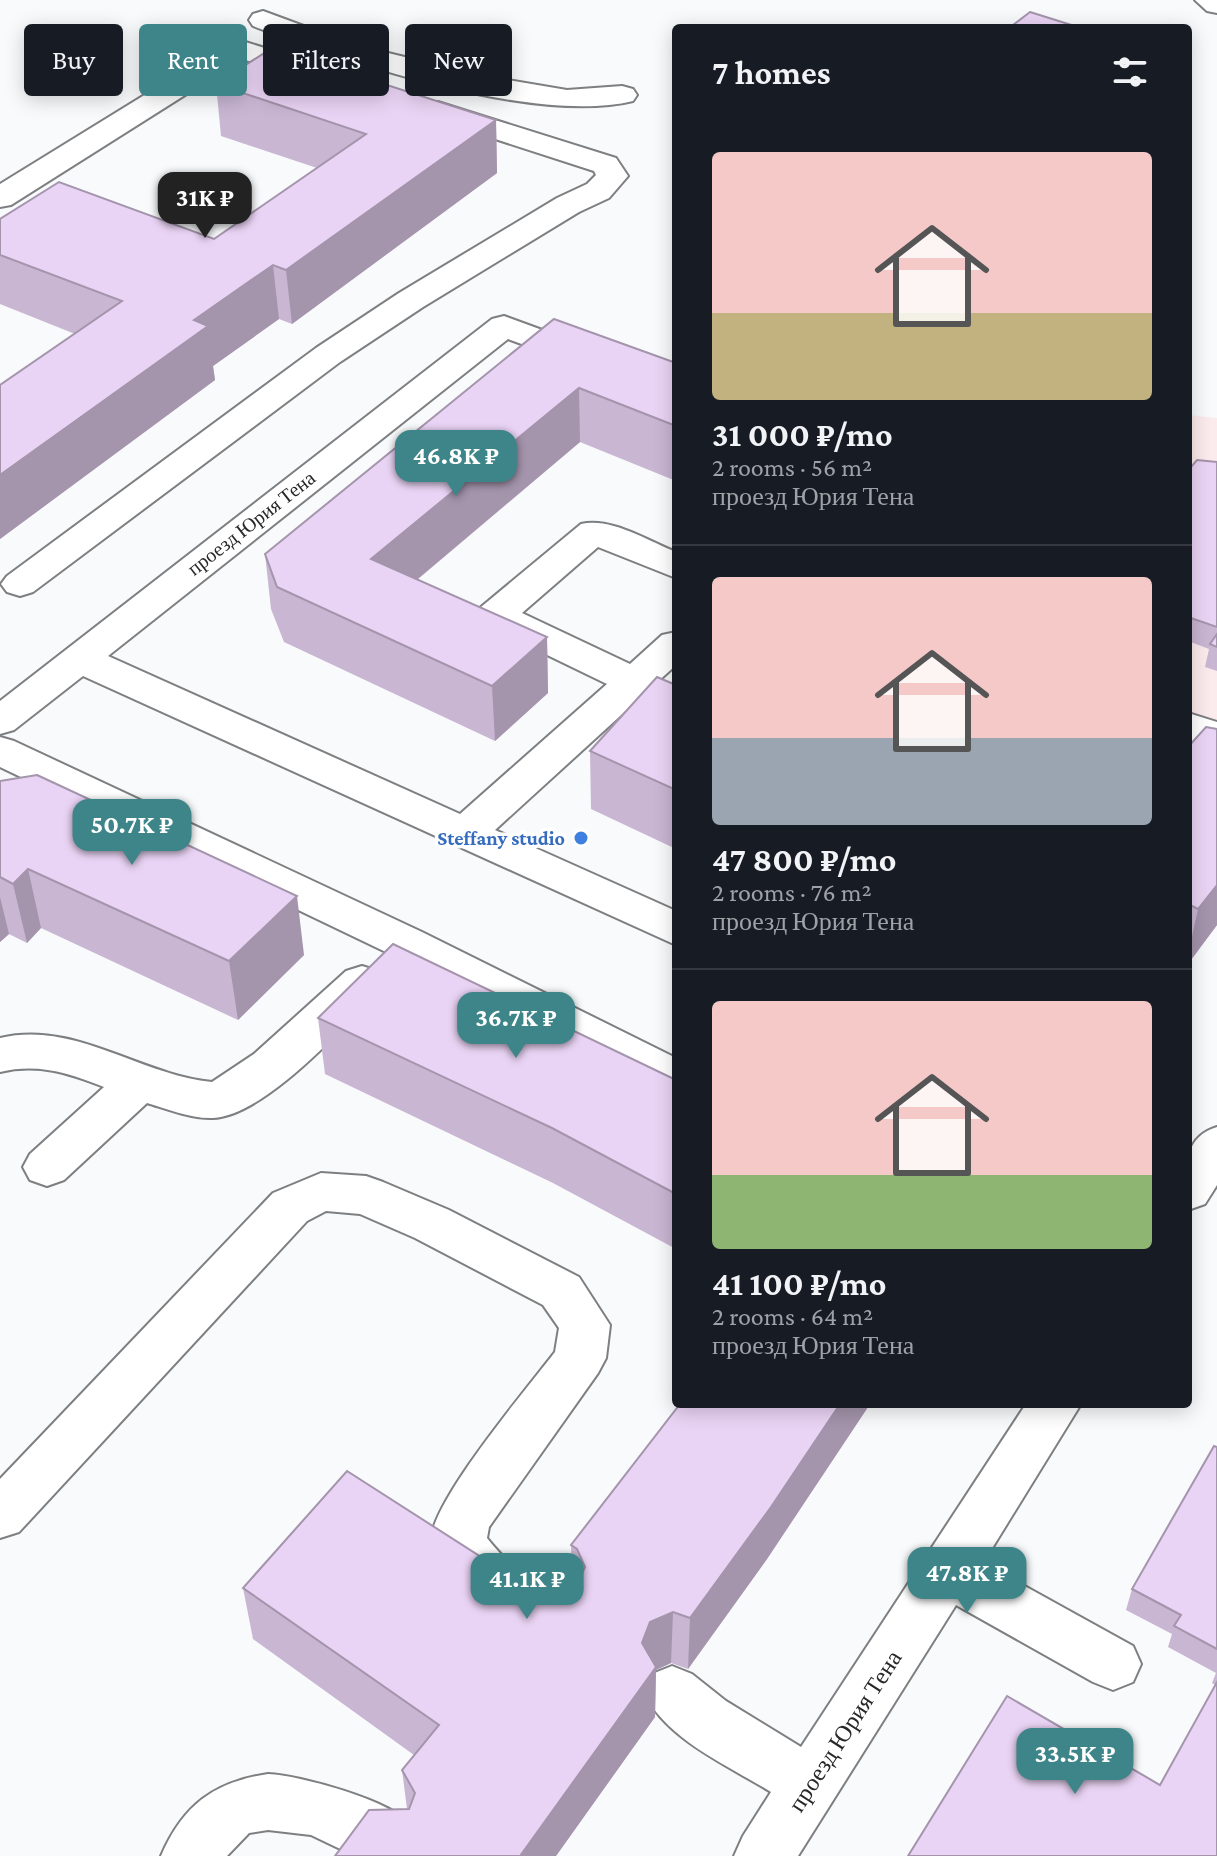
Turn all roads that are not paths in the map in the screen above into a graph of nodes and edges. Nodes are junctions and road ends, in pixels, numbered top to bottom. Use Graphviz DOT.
graph roads {
  1 [pos="1209,0"];
  2 [pos="1217,5"];
  3 [pos="261,10"];
  4 [pos="247,42"];
  5 [pos="622,95"];
  6 [pos="164,96"];
  7 [pos="415,104"];
  8 [pos="0,198"];
  9 [pos="672,389"];
  10 [pos="672,564"];
  11 [pos="20,584"];
  12 [pos="672,648"];
  13 [pos="78,658"];
  14 [pos="634,681"];
  15 [pos="0,721"];
  16 [pos="1192,734"];
  17 [pos="0,751"];
  18 [pos="1203,757"];
  19 [pos="465,833"];
  20 [pos="672,927"];
  21 [pos="406,943"];
  22 [pos="0,1055"];
  23 [pos="672,1076"];
  24 [pos="138,1083"];
  25 [pos="47,1167"];
  26 [pos="1052,1408"];
  27 [pos="0,1515"];
  28 [pos="948,1572"];
  29 [pos="541,1612"];
  30 [pos="1113,1664"];
  31 [pos="672,1692"];
  32 [pos="812,1785"];
  33 [pos="388,1843"];
  34 [pos="191,1856"];
  35 [pos="764,1856"];
  1 -- 2 [label="street"];
  3 -- 4 [label="street"];
  3 -- 5 [label="street"];
  6 -- 8 [label="street"];
  7 -- 11 [label="street"];
  9 -- 13 [label="street, проезд Юрия Тена"];
  10 -- 14 [label="street"];
  12 -- 14 [label="street"];
  13 -- 15 [label="street, проезд Юрия Тена"];
  13 -- 19 [label="street"];
  14 -- 19 [label="street"];
  16 -- 18 [label="street"];
  17 -- 21 [label="street"];
  19 -- 20 [label="street"];
  21 -- 23 [label="street"];
  21 -- 24 [label="street"];
  22 -- 24 [label="street"];
  24 -- 25 [label="street"];
  26 -- 28 [label="street, проезд Юрия Тена"];
  27 -- 29 [label="street"];
  28 -- 30 [label="street"];
  28 -- 32 [label="street, проезд Юрия Тена"];
  31 -- 32 [label="street"];
  32 -- 35 [label="street, проезд Юрия Тена"];
  33 -- 34 [label="street"];
}
